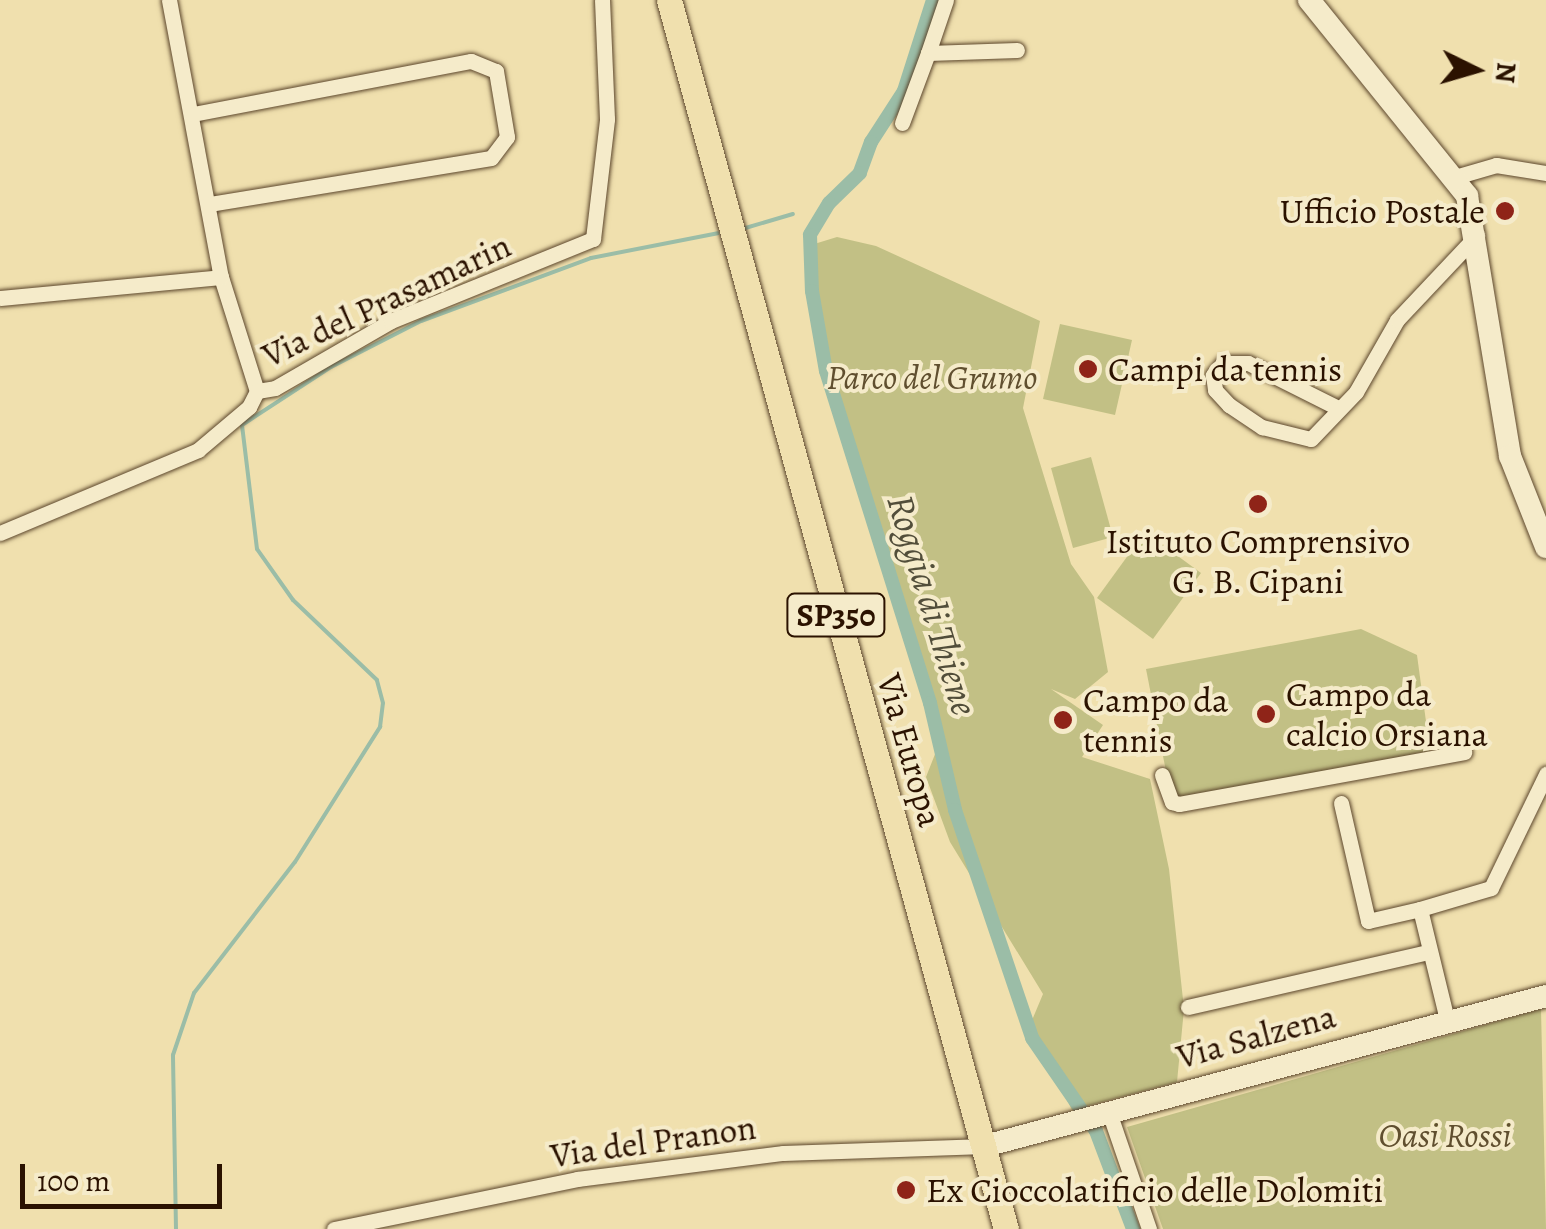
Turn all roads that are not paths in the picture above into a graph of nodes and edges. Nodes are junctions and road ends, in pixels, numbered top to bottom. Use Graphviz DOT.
graph roads {
  1 [pos="169,0"];
  2 [pos="602,0"];
  3 [pos="669,0"];
  4 [pos="946,0"];
  5 [pos="1310,0"];
  6 [pos="1017,50"];
  7 [pos="928,53"];
  8 [pos="193,114"];
  9 [pos="902,122"];
  10 [pos="1546,173"];
  11 [pos="1455,176"];
  12 [pos="208,204"];
  13 [pos="1477,234"];
  14 [pos="221,277"];
  15 [pos="0,298"];
  16 [pos="257,391"];
  17 [pos="1336,407"];
  18 [pos="0,532"];
  19 [pos="1546,547"];
  20 [pos="1464,752"];
  21 [pos="1546,774"];
  22 [pos="1162,775"];
  23 [pos="1341,803"];
  24 [pos="1420,910"];
  25 [pos="1429,952"];
  26 [pos="1546,996"];
  27 [pos="1188,1007"];
  28 [pos="1446,1020"];
  29 [pos="1104,1113"];
  30 [pos="985,1146"];
  31 [pos="334,1229"];
  32 [pos="1006,1229"];
  33 [pos="1149,1229"];
  1 -- 8 [label="street"];
  2 -- 16 [label="street, Via del Prasamarin"];
  3 -- 30 [label="main road, Via Europa / SP350"];
  4 -- 7 [label="street"];
  5 -- 11 [label="street"];
  6 -- 7 [label="street"];
  7 -- 9 [label="street"];
  8 -- 12 [label="street"];
  8 -- 12 [label="street"];
  10 -- 11 [label="street"];
  11 -- 13 [label="street"];
  12 -- 14 [label="street"];
  13 -- 17 [label="street"];
  13 -- 19 [label="street"];
  14 -- 15 [label="street"];
  14 -- 16 [label="street"];
  16 -- 18 [label="street, Via del Prasamarin"];
  17 -- 17 [label="street"];
  20 -- 22 [label="street"];
  21 -- 24 [label="street"];
  23 -- 24 [label="street"];
  24 -- 25 [label="street"];
  25 -- 27 [label="street"];
  25 -- 28 [label="street"];
  26 -- 28 [label="street, Via Salzena"];
  28 -- 29 [label="street, Via Salzena"];
  29 -- 30 [label="street, Via Salzena"];
  29 -- 33 [label="street"];
  30 -- 31 [label="street, Via del Pranon"];
  30 -- 32 [label="main road, Via Europa / SP350"];
}
